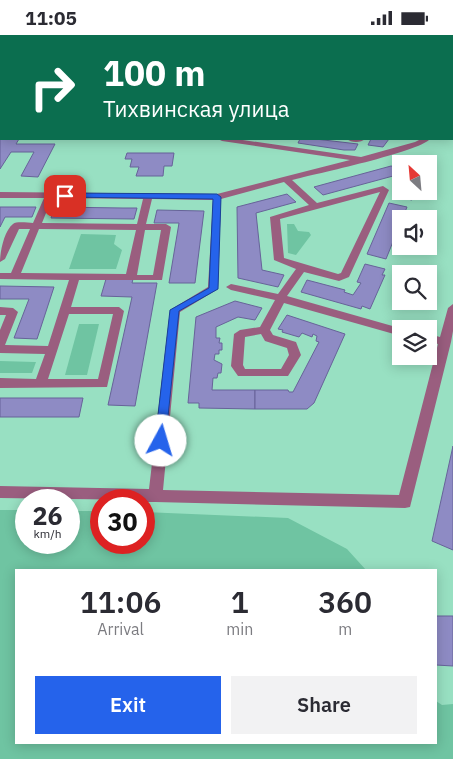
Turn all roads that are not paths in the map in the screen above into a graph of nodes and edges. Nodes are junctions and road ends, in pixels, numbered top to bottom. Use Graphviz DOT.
graph roads {
  1 [pos="239,140"];
  2 [pos="419,140"];
  3 [pos="256,141"];
  4 [pos="360,160"];
  5 [pos="286,179"];
  6 [pos="0,195"];
  7 [pos="49,196"];
  8 [pos="148,197"];
  9 [pos="217,197"];
  10 [pos="315,206"];
  11 [pos="36,226"];
  12 [pos="141,227"];
  13 [pos="0,259"];
  14 [pos="302,268"];
  15 [pos="0,276"];
  16 [pos="15,276"];
  17 [pos="75,277"];
  18 [pos="131,277"];
  19 [pos="231,287"];
  20 [pos="281,298"];
  21 [pos="453,308"];
  22 [pos="65,310"];
  23 [pos="0,311"];
  24 [pos="392,329"];
  25 [pos="264,330"];
  26 [pos="437,340"];
  27 [pos="445,342"];
  28 [pos="0,343"];
  29 [pos="0,349"];
  30 [pos="52,350"];
  31 [pos="0,383"];
  32 [pos="41,383"];
  33 [pos="0,492"];
  34 [pos="90,494"];
  35 [pos="155,495"];
  1 -- 3 [label="street"];
  2 -- 4 [label="street"];
  3 -- 4 [label="street"];
  4 -- 5 [label="street"];
  5 -- 9 [label="street"];
  5 -- 10 [label="street"];
  6 -- 7 [label="street"];
  7 -- 8 [label="street"];
  7 -- 11 [label="street"];
  8 -- 9 [label="street"];
  8 -- 12 [label="street"];
  9 -- 35 [label="street"];
  10 -- 14 [label="street"];
  10 -- 14 [label="street"];
  11 -- 12 [label="street"];
  11 -- 13 [label="street"];
  11 -- 16 [label="street"];
  12 -- 18 [label="street"];
  12 -- 18 [label="street"];
  14 -- 20 [label="street"];
  15 -- 16 [label="street"];
  16 -- 17 [label="street"];
  17 -- 18 [label="street"];
  17 -- 22 [label="street"];
  19 -- 20 [label="street"];
  20 -- 24 [label="street"];
  20 -- 25 [label="street"];
  21 -- 27 [label="street"];
  22 -- 30 [label="street"];
  22 -- 32 [label="street"];
  23 -- 28 [label="street"];
  25 -- 25 [label="street"];
  26 -- 27 [label="street"];
  27 -- 35 [label="street"];
  29 -- 30 [label="street"];
  30 -- 32 [label="street"];
  31 -- 32 [label="street"];
  33 -- 34 [label="street"];
}
